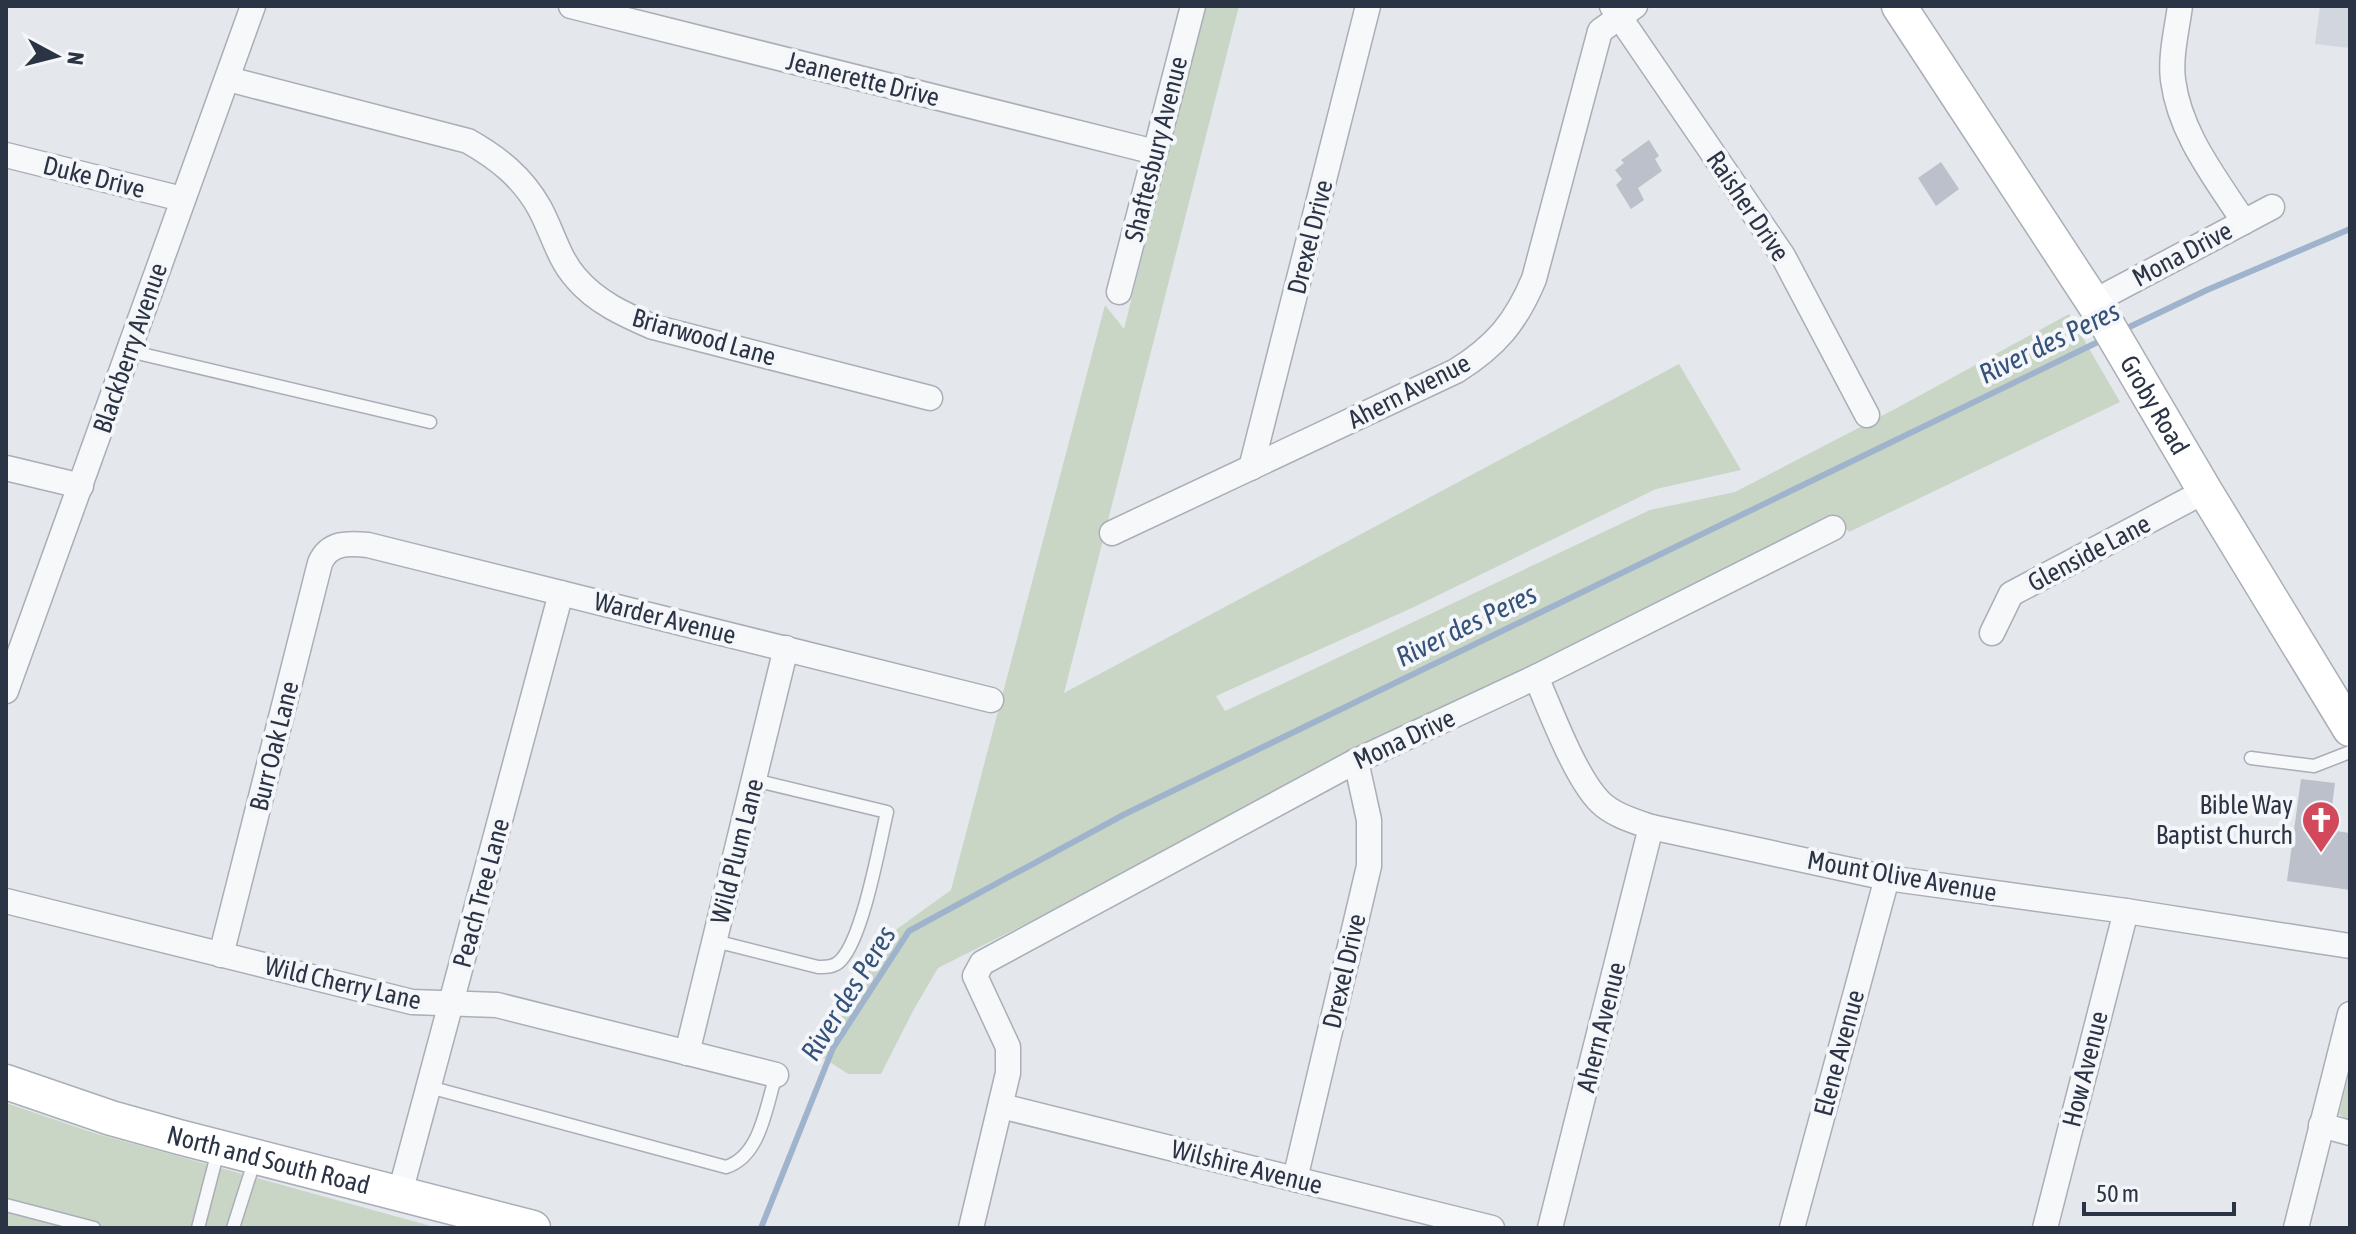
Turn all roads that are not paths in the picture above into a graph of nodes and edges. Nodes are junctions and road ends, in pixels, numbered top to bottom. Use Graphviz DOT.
graph roads {
  1 [pos="253,6"];
  2 [pos="571,6"];
  3 [pos="1193,6"];
  4 [pos="1368,6"];
  5 [pos="2180,6"];
  6 [pos="1902,8"];
  7 [pos="1622,9"];
  8 [pos="228,79"];
  9 [pos="1155,152"];
  10 [pos="6,155"];
  11 [pos="182,199"];
  12 [pos="2272,207"];
  13 [pos="2244,222"];
  14 [pos="1119,292"];
  15 [pos="2097,308"];
  16 [pos="129,351"];
  17 [pos="930,398"];
  18 [pos="1867,415"];
  19 [pos="430,422"];
  20 [pos="6,468"];
  21 [pos="1251,468"];
  22 [pos="81,486"];
  23 [pos="2205,491"];
  24 [pos="1833,528"];
  25 [pos="1112,533"];
  26 [pos="337,545"];
  27 [pos="561,593"];
  28 [pos="1992,633"];
  29 [pos="786,648"];
  30 [pos="1536,677"];
  31 [pos="6,691"];
  32 [pos="991,700"];
  33 [pos="2350,729"];
  34 [pos="2350,752"];
  35 [pos="2251,758"];
  36 [pos="1356,761"];
  37 [pos="754,780"];
  38 [pos="1651,827"];
  39 [pos="1887,878"];
  40 [pos="6,901"];
  41 [pos="2126,911"];
  42 [pos="715,941"];
  43 [pos="2350,946"];
  44 [pos="221,955"];
  45 [pos="451,1004"];
  46 [pos="2350,1014"];
  47 [pos="687,1053"];
  48 [pos="776,1075"];
  49 [pos="6,1082"];
  50 [pos="429,1087"];
  51 [pos="1001,1106"];
  52 [pos="2321,1125"];
  53 [pos="2350,1133"];
  54 [pos="219,1148"];
  55 [pos="256,1156"];
  56 [pos="1295,1179"];
  57 [pos="400,1193"];
  58 [pos="6,1205"];
  59 [pos="94,1228"];
  60 [pos="198,1228"];
  61 [pos="233,1228"];
  62 [pos="533,1228"];
  63 [pos="971,1228"];
  64 [pos="1492,1228"];
  65 [pos="1550,1228"];
  66 [pos="1792,1228"];
  67 [pos="2045,1228"];
  68 [pos="2296,1228"];
  1 -- 8 [label="street, Blackberry Avenue"];
  2 -- 9 [label="street, Jeanerette Drive"];
  3 -- 9 [label="street, Shaftesbury Avenue"];
  4 -- 21 [label="street, Drexel Drive"];
  5 -- 13 [label="street"];
  6 -- 15 [label="street, Groby Road"];
  7 -- 18 [label="street, Raisher Drive"];
  7 -- 21 [label="street, Ahern Avenue"];
  8 -- 11 [label="street, Blackberry Avenue"];
  8 -- 17 [label="street, Briarwood Lane"];
  9 -- 14 [label="street, Shaftesbury Avenue"];
  10 -- 11 [label="street, Duke Drive"];
  11 -- 16 [label="street, Blackberry Avenue"];
  12 -- 13 [label="street, Mona Drive"];
  13 -- 15 [label="street, Mona Drive"];
  15 -- 23 [label="street, Groby Road"];
  16 -- 19 [label="lane"];
  16 -- 22 [label="street, Blackberry Avenue"];
  20 -- 22 [label="street"];
  21 -- 25 [label="street, Ahern Avenue"];
  22 -- 31 [label="street, Blackberry Avenue"];
  23 -- 28 [label="street, Glenside Lane"];
  23 -- 33 [label="street, Groby Road"];
  24 -- 30 [label="street, Mona Drive"];
  26 -- 27 [label="street, Warder Avenue"];
  26 -- 44 [label="street, Burr Oak Lane"];
  27 -- 29 [label="street, Warder Avenue"];
  27 -- 45 [label="street, Peach Tree Lane"];
  29 -- 32 [label="street, Warder Avenue"];
  29 -- 37 [label="street, Wild Plum Lane"];
  30 -- 36 [label="street, Mona Drive"];
  30 -- 38 [label="street, Mount Olive Avenue"];
  34 -- 35 [label="lane"];
  36 -- 51 [label="street, Mona Drive"];
  36 -- 56 [label="street, Drexel Drive"];
  37 -- 42 [label="street, Wild Plum Lane"];
  37 -- 42 [label="lane"];
  38 -- 39 [label="street, Mount Olive Avenue"];
  38 -- 65 [label="street, Ahern Avenue"];
  39 -- 41 [label="street, Mount Olive Avenue"];
  39 -- 66 [label="street, Elene Avenue"];
  40 -- 44 [label="street, Wild Cherry Lane"];
  41 -- 43 [label="street, Mount Olive Avenue"];
  41 -- 67 [label="street, How Avenue"];
  42 -- 47 [label="street, Wild Plum Lane"];
  44 -- 45 [label="street, Wild Cherry Lane"];
  45 -- 47 [label="street, Wild Cherry Lane"];
  45 -- 50 [label="street, Peach Tree Lane"];
  46 -- 52 [label="street"];
  47 -- 48 [label="street, Wild Cherry Lane"];
  48 -- 50 [label="lane"];
  49 -- 54 [label="street, North and South Road"];
  50 -- 57 [label="street, Peach Tree Lane"];
  51 -- 56 [label="street, Wilshire Avenue"];
  51 -- 63 [label="street"];
  52 -- 53 [label="street"];
  52 -- 68 [label="street"];
  54 -- 55 [label="street, North and South Road"];
  54 -- 60 [label="lane"];
  55 -- 57 [label="street, North and South Road"];
  55 -- 61 [label="lane"];
  56 -- 64 [label="street, Wilshire Avenue"];
  57 -- 62 [label="street, North and South Road"];
  58 -- 59 [label="lane"];
}
